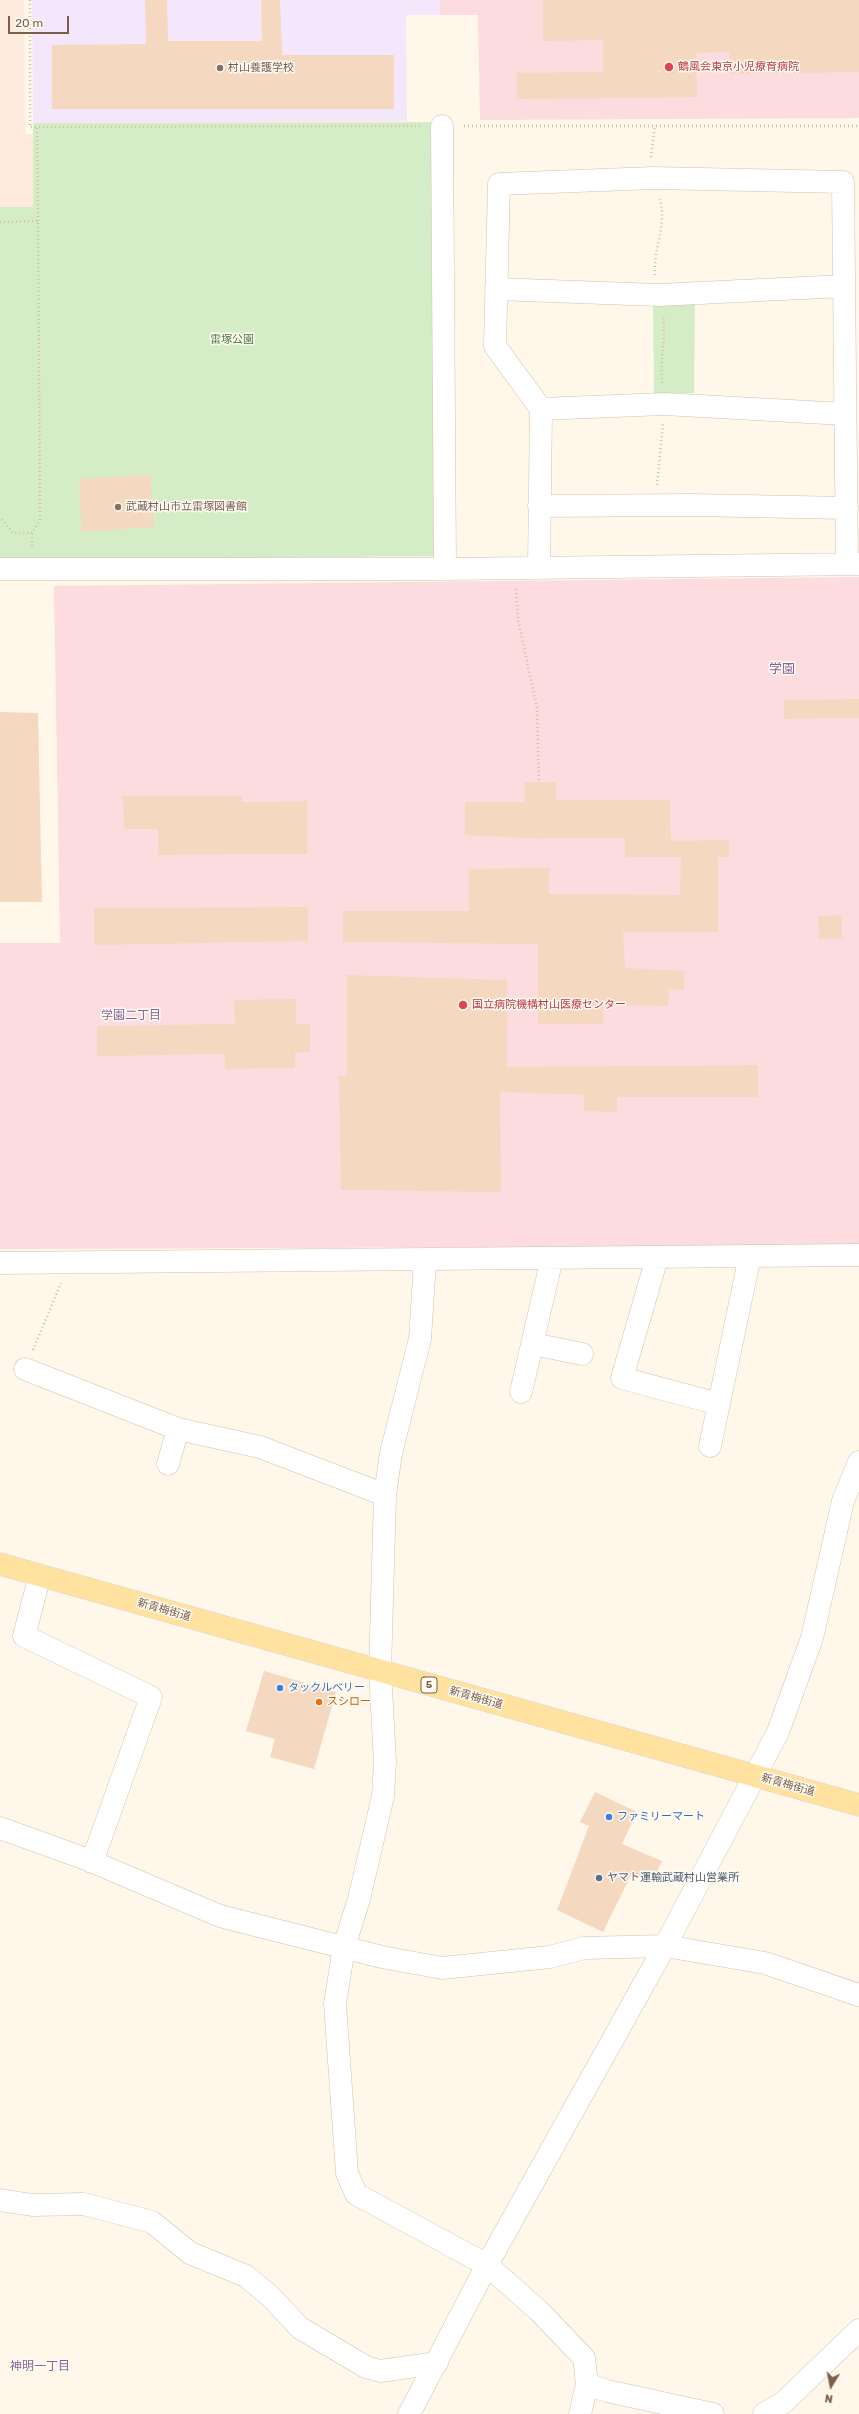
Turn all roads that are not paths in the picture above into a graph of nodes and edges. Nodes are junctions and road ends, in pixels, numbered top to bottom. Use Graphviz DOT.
graph roads {
  1 [pos="442,126"];
  2 [pos="844,286"];
  3 [pos="496,288"];
  4 [pos="541,409"];
  5 [pos="845,414"];
  6 [pos="539,506"];
  7 [pos="847,508"];
  8 [pos="853,564"];
  9 [pos="445,568"];
  10 [pos="539,568"];
  11 [pos="0,569"];
  12 [pos="859,1255"];
  13 [pos="750,1256"];
  14 [pos="552,1258"];
  15 [pos="657,1258"];
  16 [pos="425,1261"];
  17 [pos="0,1263"];
  18 [pos="533,1344"];
  19 [pos="582,1354"];
  20 [pos="25,1369"];
  21 [pos="521,1392"];
  22 [pos="719,1404"];
  23 [pos="178,1428"];
  24 [pos="710,1446"];
  25 [pos="859,1462"];
  26 [pos="168,1464"];
  27 [pos="385,1495"];
  28 [pos="0,1564"];
  29 [pos="40,1575"];
  30 [pos="380,1671"];
  31 [pos="756,1776"];
  32 [pos="859,1805"];
  33 [pos="0,1828"];
  34 [pos="92,1862"];
  35 [pos="665,1946"];
  36 [pos="344,1947"];
  37 [pos="859,1995"];
  38 [pos="0,2200"];
  39 [pos="487,2265"];
  40 [pos="859,2330"];
  41 [pos="437,2363"];
  42 [pos="587,2384"];
  43 [pos="409,2414"];
  44 [pos="580,2414"];
  45 [pos="713,2414"];
  46 [pos="764,2414"];
  1 -- 9 [label="street"];
  2 -- 3 [label="street"];
  2 -- 3 [label="street"];
  2 -- 5 [label="street"];
  3 -- 4 [label="street"];
  4 -- 5 [label="street"];
  4 -- 6 [label="street"];
  5 -- 7 [label="street"];
  6 -- 7 [label="street"];
  6 -- 10 [label="street"];
  7 -- 8 [label="street"];
  8 -- 10 [label="street"];
  9 -- 10 [label="street"];
  9 -- 11 [label="street"];
  12 -- 13 [label="street"];
  13 -- 15 [label="street"];
  13 -- 22 [label="street"];
  14 -- 15 [label="street"];
  14 -- 16 [label="street"];
  14 -- 18 [label="street"];
  15 -- 22 [label="street"];
  16 -- 17 [label="street"];
  16 -- 27 [label="street"];
  18 -- 19 [label="street"];
  18 -- 21 [label="street"];
  20 -- 23 [label="street"];
  22 -- 24 [label="street"];
  23 -- 26 [label="street"];
  23 -- 27 [label="street"];
  25 -- 31 [label="street"];
  27 -- 30 [label="street"];
  28 -- 29 [label="main road, 新青梅街道 / 5"];
  29 -- 30 [label="main road, 新青梅街道 / 5"];
  29 -- 34 [label="street"];
  30 -- 31 [label="main road, 新青梅街道 / 5"];
  30 -- 36 [label="street"];
  31 -- 32 [label="main road, 新青梅街道 / 5"];
  31 -- 35 [label="street"];
  33 -- 34 [label="street"];
  34 -- 36 [label="street"];
  35 -- 36 [label="street"];
  35 -- 37 [label="street"];
  35 -- 39 [label="street"];
  36 -- 39 [label="street"];
  38 -- 41 [label="street"];
  39 -- 41 [label="street"];
  39 -- 42 [label="street"];
  40 -- 46 [label="street"];
  41 -- 43 [label="street"];
  42 -- 44 [label="street"];
  42 -- 45 [label="street"];
}
